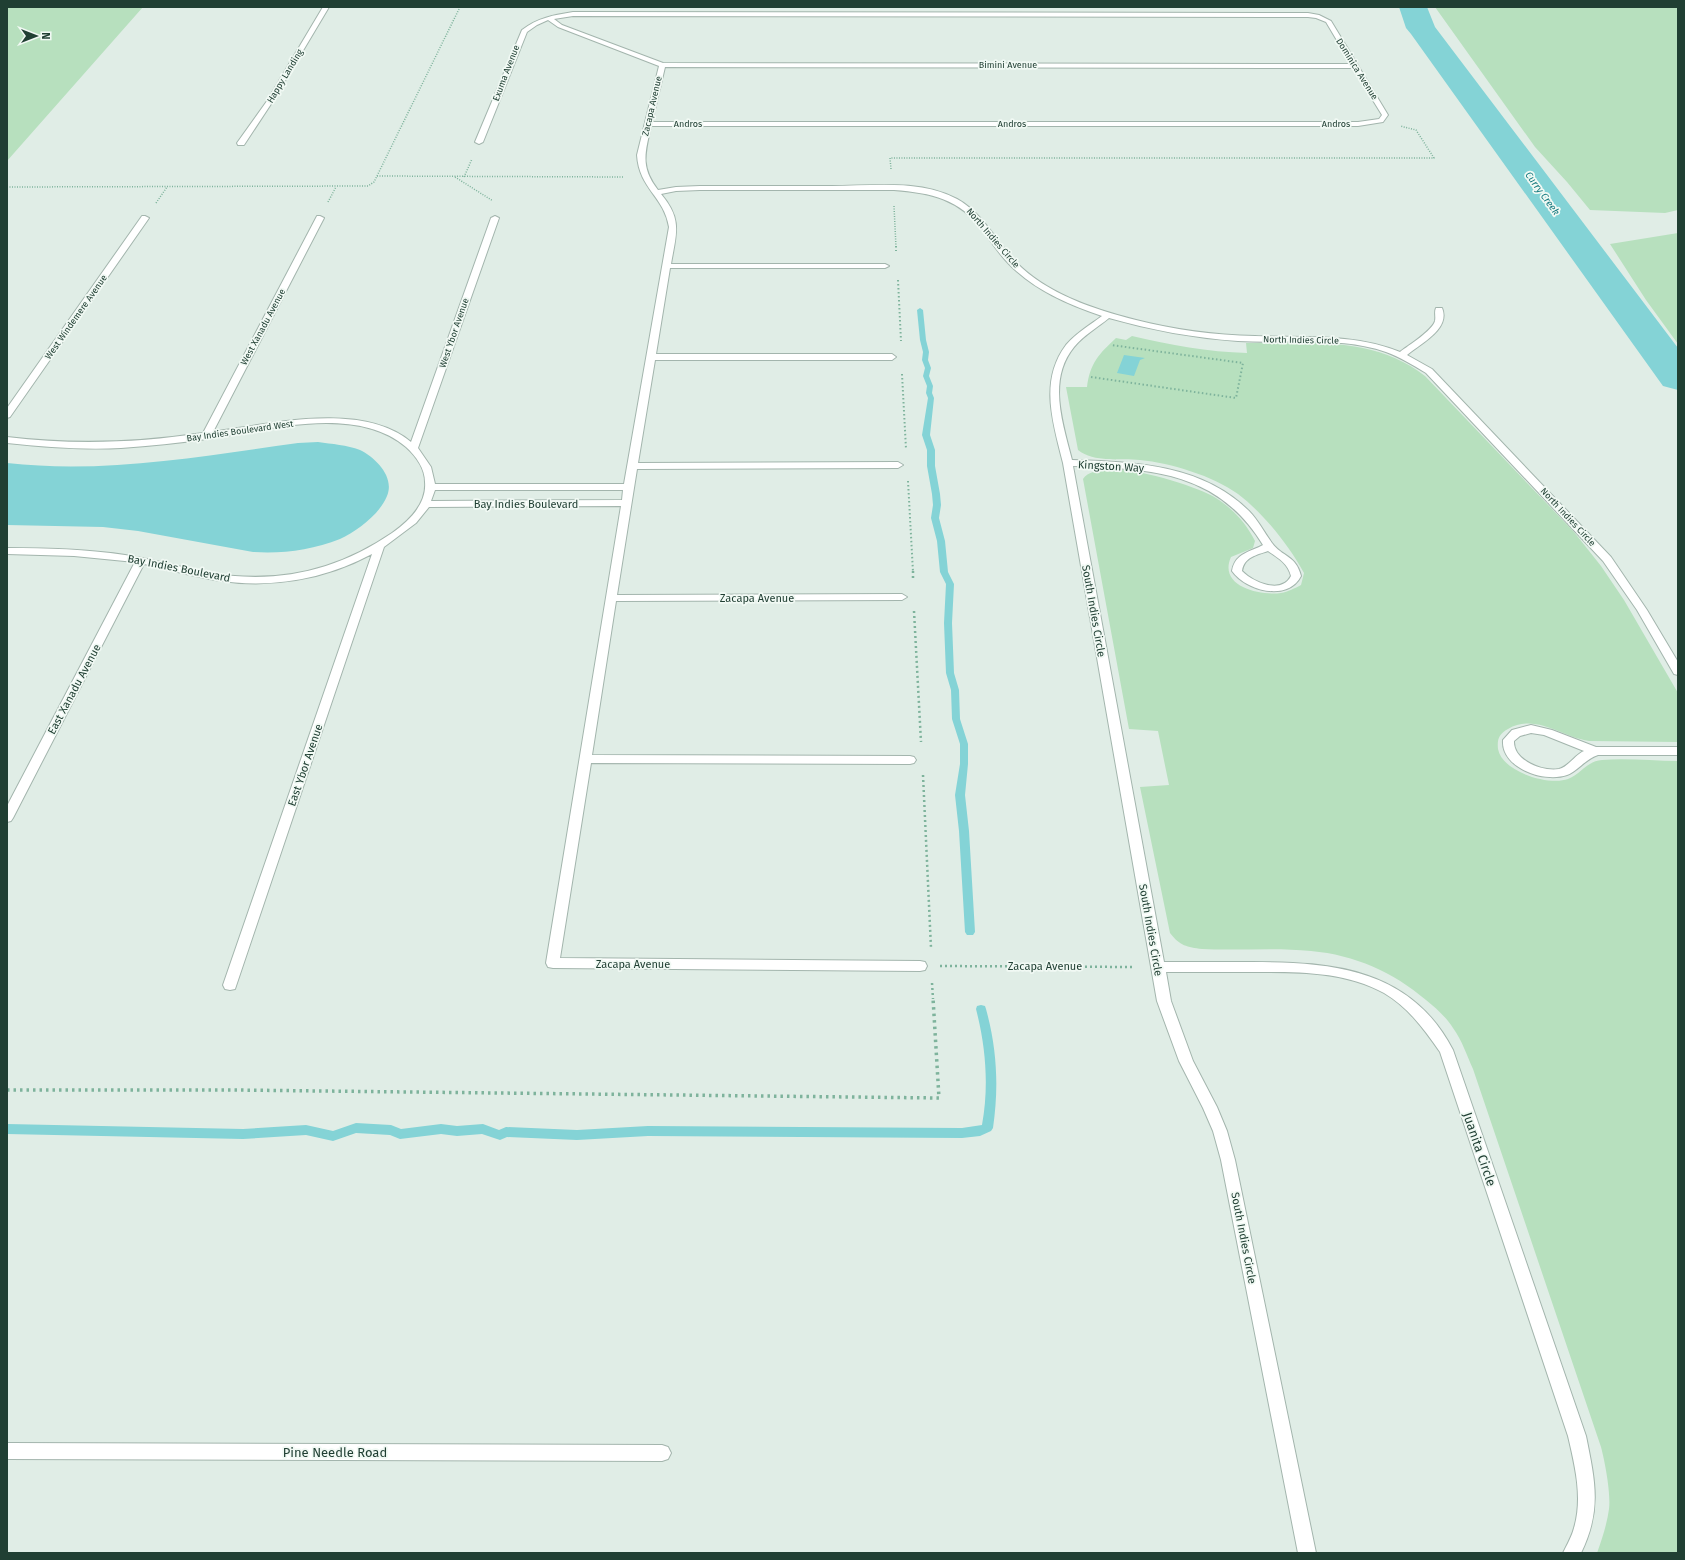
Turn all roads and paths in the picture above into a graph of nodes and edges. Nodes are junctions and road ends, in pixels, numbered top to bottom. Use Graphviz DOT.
graph roads {
  1 [pos="326,7"];
  2 [pos="460,7"];
  3 [pos="1317,16"];
  4 [pos="549,18"];
  5 [pos="662,65"];
  6 [pos="1354,66"];
  7 [pos="1379,122"];
  8 [pos="648,124"];
  9 [pos="479,142"];
  10 [pos="241,143"];
  11 [pos="377,176"];
  12 [pos="454,177"];
  13 [pos="645,177"];
  14 [pos="7,187"];
  15 [pos="893,188"];
  16 [pos="656,193"];
  17 [pos="145,218"];
  18 [pos="320,218"];
  19 [pos="495,218"];
  20 [pos="896,258"];
  21 [pos="667,266"];
  22 [pos="885,266"];
  23 [pos="897,274"];
  24 [pos="1439,310"];
  25 [pos="1108,315"];
  26 [pos="901,342"];
  27 [pos="1111,345"];
  28 [pos="1401,355"];
  29 [pos="651,357"];
  30 [pos="892,357"];
  31 [pos="902,373"];
  32 [pos="1091,377"];
  33 [pos="7,415"];
  34 [pos="206,436"];
  35 [pos="7,440"];
  36 [pos="413,448"];
  37 [pos="906,450"];
  38 [pos="1068,463"];
  39 [pos="898,465"];
  40 [pos="632,466"];
  41 [pos="908,481"];
  42 [pos="629,487"];
  43 [pos="428,496"];
  44 [pos="626,503"];
  45 [pos="380,545"];
  46 [pos="1269,546"];
  47 [pos="7,551"];
  48 [pos="142,560"];
  49 [pos="913,582"];
  50 [pos="902,597"];
  51 [pos="612,598"];
  52 [pos="914,605"];
  53 [pos="1678,671"];
  54 [pos="921,745"];
  55 [pos="1596,752"];
  56 [pos="1678,752"];
  57 [pos="586,759"];
  58 [pos="910,760"];
  59 [pos="922,768"];
  60 [pos="7,818"];
  61 [pos="931,950"];
  62 [pos="920,966"];
  63 [pos="939,966"];
  64 [pos="1158,967"];
  65 [pos="932,981"];
  66 [pos="230,984"];
  67 [pos="7,1090"];
  68 [pos="7,1451"];
  69 [pos="662,1453"];
  70 [pos="1307,1553"];
  71 [pos="1572,1553"];
  1 -- 10 [label="street, Happy Landing"];
  2 -- 11 [label="path"];
  3 -- 4 [label="street, Exuma Avenue"];
  3 -- 6 [label="street, Dominica Avenue"];
  4 -- 5 [label="street, Zacapa Avenue"];
  4 -- 9 [label="street, Exuma Avenue"];
  5 -- 6 [label="street, Bimini Avenue"];
  5 -- 8 [label="street, Zacapa Avenue"];
  6 -- 7 [label="street, Dominica Avenue"];
  7 -- 8 [label="street, Andros"];
  7 -- 15 [label="path"];
  8 -- 13 [label="street, Zacapa Avenue"];
  11 -- 12 [label="path"];
  11 -- 14 [label="path"];
  12 -- 13 [label="path"];
  12 -- 19 [label="path"];
  13 -- 16 [label="street, Zacapa Avenue"];
  15 -- 16 [label="street"];
  15 -- 20 [label="path"];
  15 -- 25 [label="street, North Indies Circle"];
  16 -- 21 [label="street, Zacapa Avenue"];
  17 -- 33 [label="street, West Windemere Avenue"];
  18 -- 34 [label="street, West Xanadu Avenue"];
  19 -- 36 [label="street, West Ybor Avenue"];
  21 -- 22 [label="street"];
  21 -- 29 [label="street, Zacapa Avenue"];
  23 -- 26 [label="path"];
  24 -- 28 [label="street"];
  25 -- 28 [label="street, North Indies Circle"];
  25 -- 38 [label="street, South Indies Circle"];
  27 -- 32 [label="path"];
  28 -- 53 [label="street, North Indies Circle"];
  29 -- 30 [label="street"];
  29 -- 40 [label="street, Zacapa Avenue"];
  31 -- 37 [label="path"];
  34 -- 35 [label="street, Bay Indies Boulevard West"];
  34 -- 36 [label="street, Bay Indies Boulevard West"];
  36 -- 43 [label="street, Bay Indies Boulevard West"];
  38 -- 46 [label="street, Kingston Way"];
  38 -- 64 [label="street, South Indies Circle"];
  39 -- 40 [label="street"];
  40 -- 42 [label="street, Zacapa Avenue"];
  41 -- 49 [label="path"];
  42 -- 43 [label="street, Bay Indies Boulevard"];
  42 -- 44 [label="street, Zacapa Avenue"];
  43 -- 44 [label="street, Bay Indies Boulevard"];
  43 -- 45 [label="street, Bay Indies Boulevard"];
  44 -- 51 [label="street, Zacapa Avenue"];
  45 -- 48 [label="street, Bay Indies Boulevard"];
  45 -- 66 [label="street, East Ybor Avenue"];
  46 -- 46 [label="street, Kingston Way"];
  47 -- 48 [label="street, Bay Indies Boulevard"];
  48 -- 60 [label="street, East Xanadu Avenue"];
  50 -- 51 [label="street, Zacapa Avenue"];
  51 -- 57 [label="street, Zacapa Avenue"];
  52 -- 54 [label="path"];
  55 -- 55 [label="street"];
  55 -- 56 [label="street"];
  57 -- 58 [label="street"];
  57 -- 62 [label="street, Zacapa Avenue"];
  59 -- 61 [label="path"];
  63 -- 64 [label="path, Zacapa Avenue"];
  64 -- 70 [label="street, South Indies Circle"];
  64 -- 71 [label="street, Juanita Circle"];
  65 -- 67 [label="path"];
  68 -- 69 [label="street, Pine Needle Road"];
}
